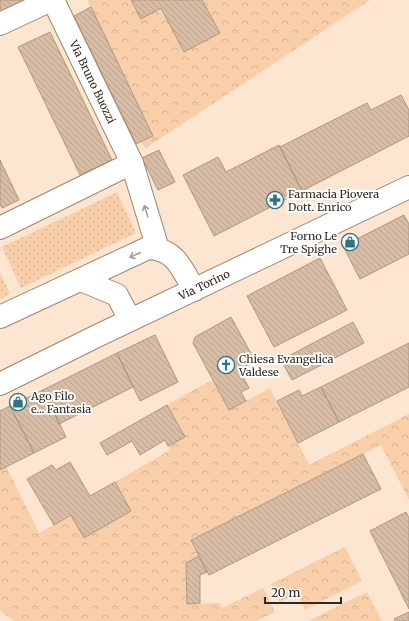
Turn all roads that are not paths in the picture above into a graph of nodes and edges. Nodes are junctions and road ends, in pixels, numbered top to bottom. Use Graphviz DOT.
graph roads {
  1 [pos="52,0"];
  2 [pos="0,24"];
  3 [pos="132,163"];
  4 [pos="409,187"];
  5 [pos="0,228"];
  6 [pos="158,249"];
  7 [pos="81,280"];
  8 [pos="194,290"];
  9 [pos="0,317"];
  10 [pos="130,320"];
  11 [pos="0,384"];
  1 -- 2 [label="street"];
  1 -- 3 [label="street, Via Bruno Buozzi"];
  3 -- 5 [label="street"];
  6 -- 3 [label="street, Via Bruno Buozzi, one-way"];
  4 -- 8 [label="street, Via Torino"];
  6 -- 7 [label="street, one-way"];
  6 -- 8 [label="street"];
  7 -- 9 [label="street"];
  7 -- 10 [label="street"];
  8 -- 10 [label="street, Via Torino"];
  10 -- 11 [label="street, Via Torino"];
}
